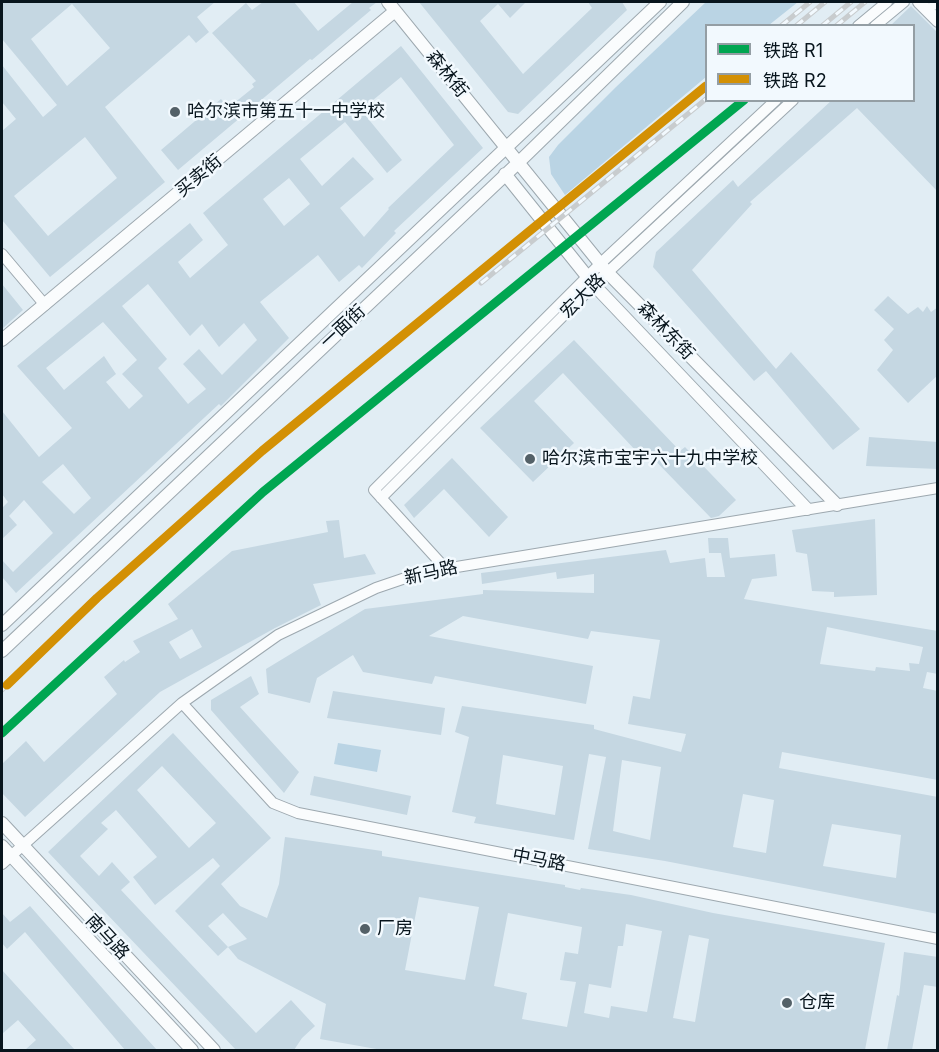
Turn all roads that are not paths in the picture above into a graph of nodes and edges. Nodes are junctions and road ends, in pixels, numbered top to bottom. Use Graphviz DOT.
graph roads {
  1 [pos="683,2"];
  2 [pos="887,2"];
  3 [pos="904,2"];
  4 [pos="919,2"];
  5 [pos="655,4"];
  6 [pos="392,6"];
  7 [pos="938,21"];
  8 [pos="860,24"];
  9 [pos="877,24"];
  10 [pos="774,102"];
  11 [pos="791,102"];
  12 [pos="506,147"];
  13 [pos="519,162"];
  14 [pos="505,174"];
  15 [pos="2,254"];
  16 [pos="604,268"];
  17 [pos="591,281"];
  18 [pos="45,305"];
  19 [pos="2,340"];
  20 [pos="938,488"];
  21 [pos="837,505"];
  22 [pos="807,510"];
  23 [pos="446,569"];
  24 [pos="2,625"];
  25 [pos="2,651"];
  26 [pos="183,704"];
  27 [pos="2,823"];
  28 [pos="2,846"];
  29 [pos="21,846"];
  30 [pos="6,860"];
  31 [pos="938,939"];
  32 [pos="192,1050"];
  33 [pos="214,1050"];
  1 -- 13 [label="main road, 一面街"];
  2 -- 8 [label="street"];
  3 -- 9 [label="street"];
  4 -- 7 [label="main road"];
  5 -- 12 [label="main road, 一面街"];
  6 -- 12 [label="main road, 森林街"];
  6 -- 18 [label="main road, 买卖街"];
  10 -- 16 [label="street, 宏大路"];
  11 -- 16 [label="street, 宏大路"];
  12 -- 13 [label="main road, 森林东街"];
  12 -- 24 [label="main road, 一面街"];
  13 -- 14 [label="main road, 一面街"];
  13 -- 16 [label="main road, 森林东街"];
  14 -- 17 [label="main road, 森林东街"];
  14 -- 25 [label="main road, 一面街"];
  15 -- 18 [label="street"];
  16 -- 17 [label="street, 宏大路"];
  16 -- 21 [label="main road, 森林东街"];
  17 -- 22 [label="main road, 森林东街"];
  17 -- 23 [label="street, 宏大路"];
  18 -- 19 [label="main road, 买卖街"];
  20 -- 21 [label="street, 新马路"];
  21 -- 22 [label="street, 新马路"];
  22 -- 23 [label="street, 新马路"];
  23 -- 26 [label="street, 新马路"];
  26 -- 29 [label="street, 新马路"];
  26 -- 31 [label="street, 中马路"];
  27 -- 29 [label="main road, 南马路"];
  28 -- 30 [label="main road, 南马路"];
  29 -- 30 [label="street, 新马路"];
  29 -- 33 [label="main road, 南马路"];
  30 -- 32 [label="main road, 南马路"];
}
